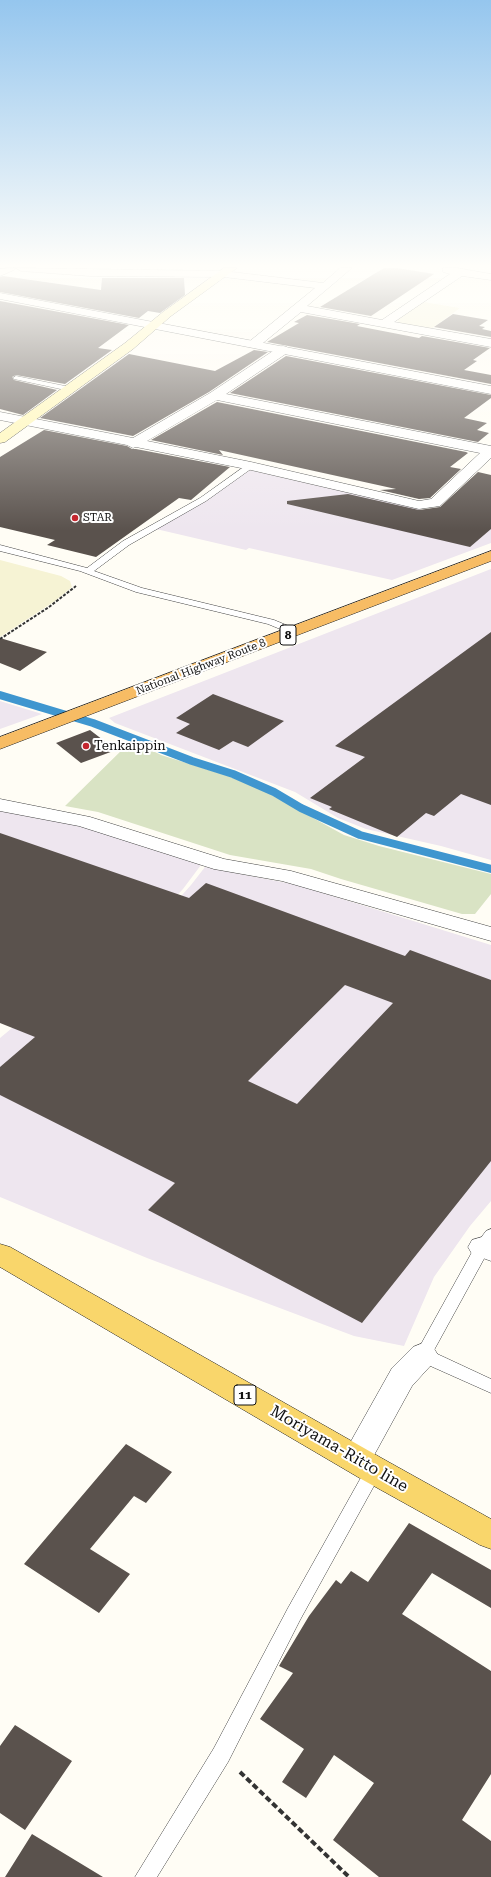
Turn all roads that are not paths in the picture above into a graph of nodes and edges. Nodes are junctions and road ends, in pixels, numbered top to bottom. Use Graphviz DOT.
graph roads {
  1 [pos="116,356"];
  2 [pos="275,356"];
  3 [pos="312,356"];
  4 [pos="16,378"];
  5 [pos="70,388"];
  6 [pos="491,390"];
  7 [pos="215,396"];
  8 [pos="0,416"];
  9 [pos="24,422"];
  10 [pos="0,439"];
  11 [pos="133,444"];
  12 [pos="491,450"];
  13 [pos="251,466"];
  14 [pos="0,548"];
  15 [pos="491,556"];
  16 [pos="88,572"];
  17 [pos="295,632"];
  18 [pos="0,743"];
  19 [pos="0,805"];
  20 [pos="491,934"];
  21 [pos="488,1244"];
  22 [pos="0,1254"];
  23 [pos="423,1355"];
  24 [pos="491,1386"];
  25 [pos="365,1464"];
  26 [pos="491,1535"];
  27 [pos="145,1877"];
  1 -- 5 [label="main road"];
  2 -- 7 [label="street"];
  3 -- 6 [label="street"];
  4 -- 5 [label="lane"];
  5 -- 9 [label="main road"];
  7 -- 11 [label="street"];
  7 -- 12 [label="street"];
  8 -- 9 [label="street"];
  9 -- 10 [label="main road"];
  9 -- 11 [label="street"];
  11 -- 13 [label="street"];
  12 -- 13 [label="street"];
  13 -- 16 [label="lane"];
  14 -- 16 [label="lane"];
  15 -- 17 [label="highway, National Highway Route 8 / 8"];
  16 -- 17 [label="lane"];
  17 -- 18 [label="highway, National Highway Route 8 / 8"];
  19 -- 20 [label="street"];
  21 -- 23 [label="lane"];
  22 -- 25 [label="main road, Moriyama-Ritto line / 11"];
  23 -- 24 [label="lane"];
  23 -- 25 [label="street"];
  25 -- 26 [label="main road, Moriyama-Ritto line / 11"];
  25 -- 27 [label="lane"];
}
